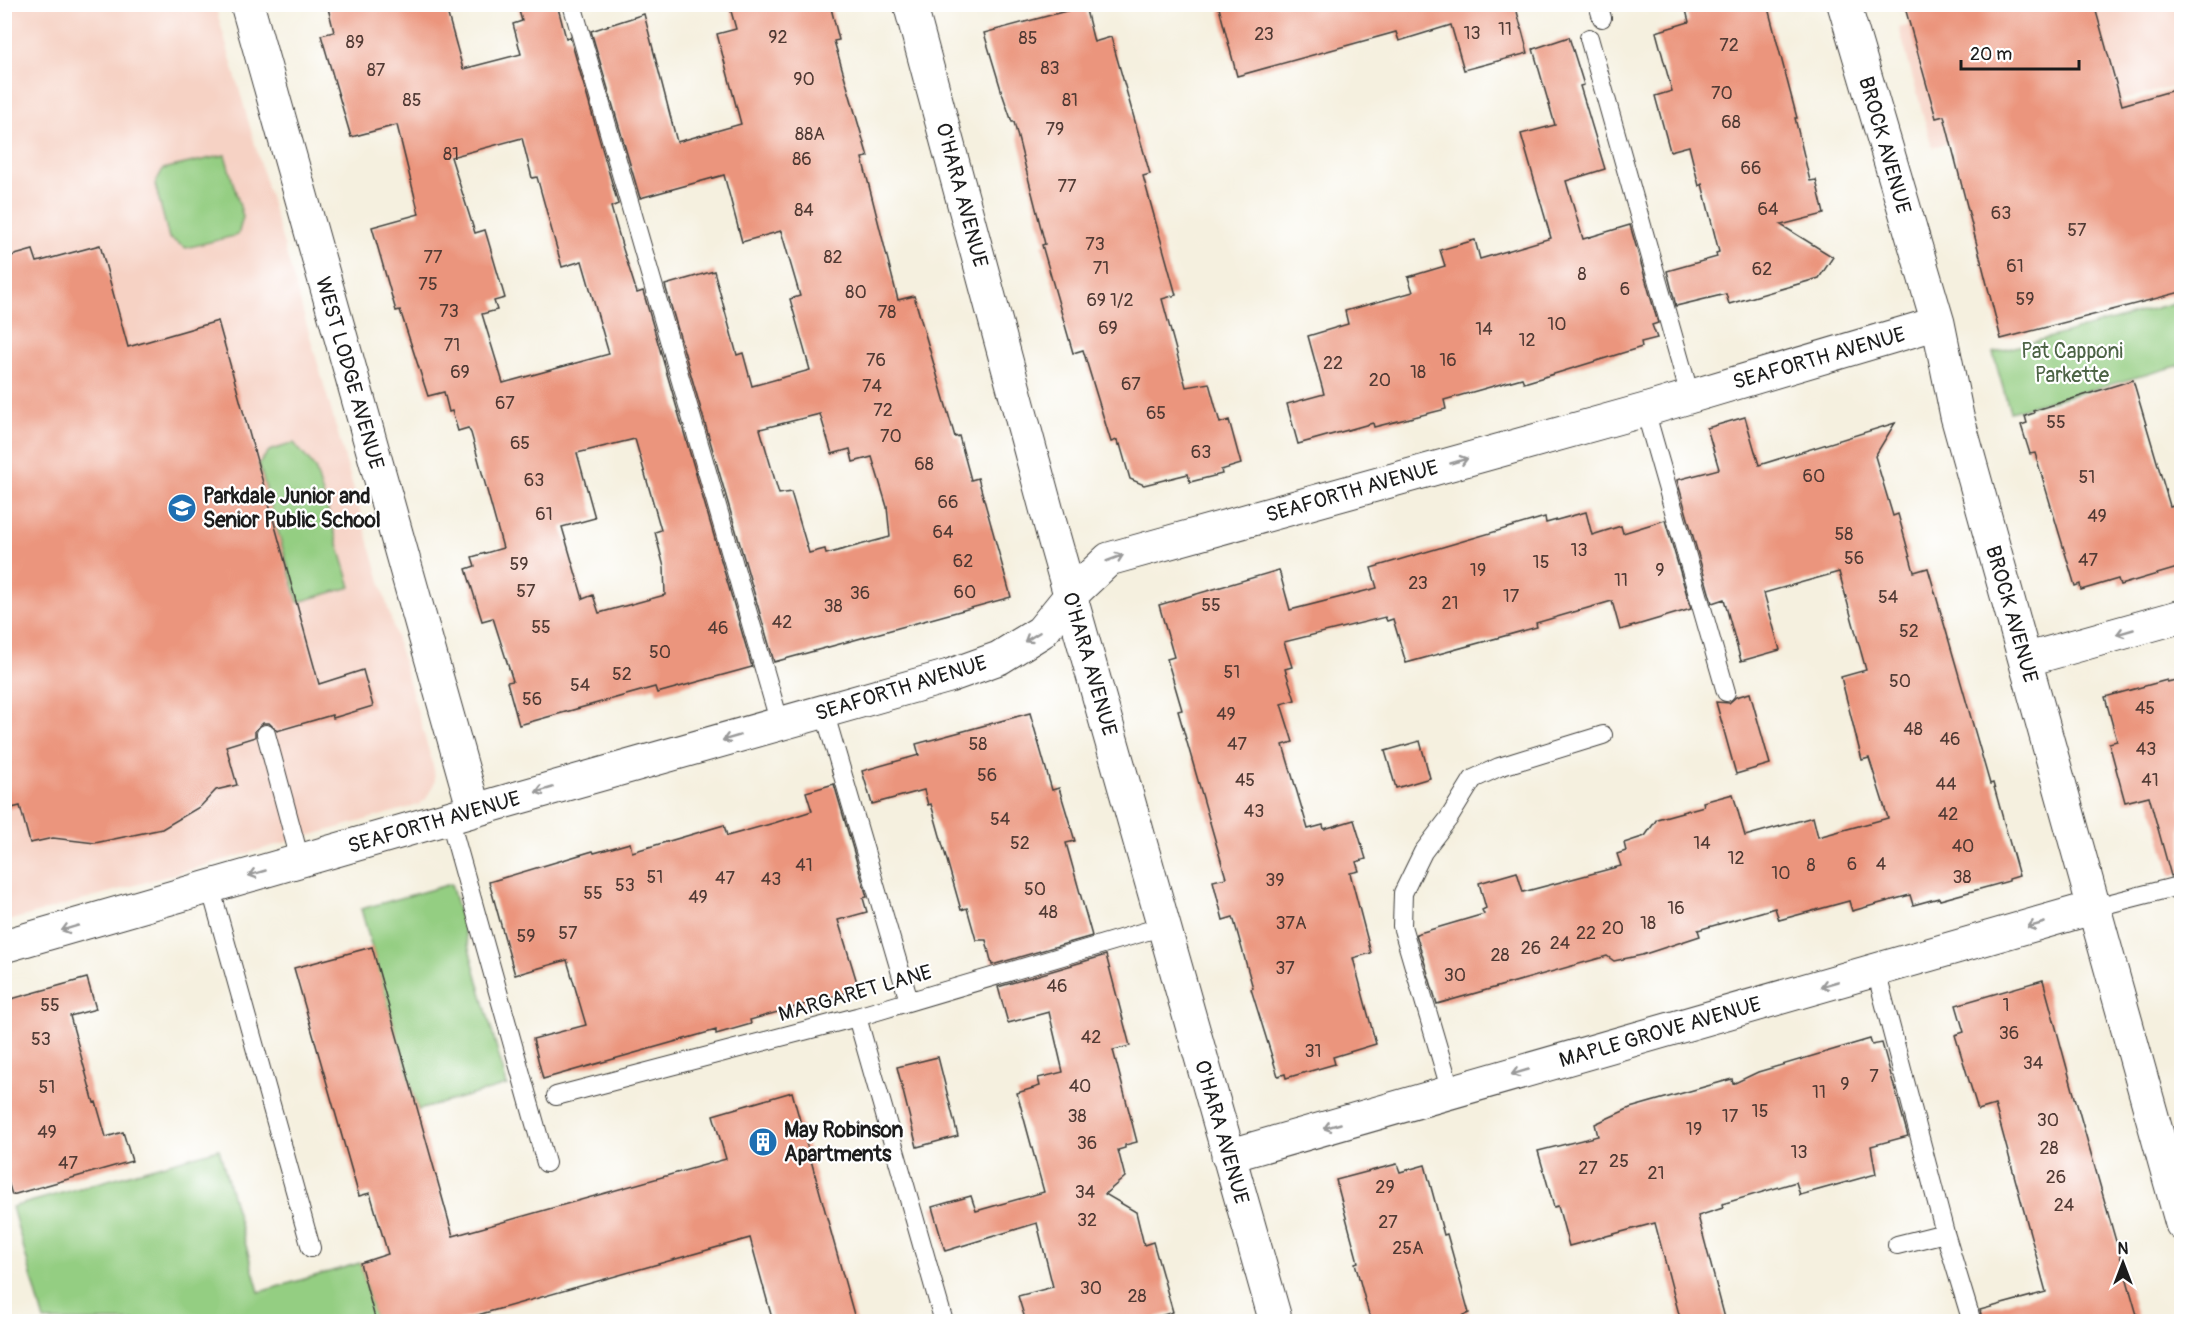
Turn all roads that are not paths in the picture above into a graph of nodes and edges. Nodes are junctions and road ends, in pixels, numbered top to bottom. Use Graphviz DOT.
graph roads {
  1 [pos="247,4"];
  2 [pos="572,4"];
  3 [pos="910,4"];
  4 [pos="1844,4"];
  5 [pos="1589,38"];
  6 [pos="1938,323"];
  7 [pos="1690,396"];
  8 [pos="1645,410"];
  9 [pos="1071,595"];
  10 [pos="2181,616"];
  11 [pos="2025,660"];
  12 [pos="1726,692"];
  13 [pos="824,711"];
  14 [pos="780,724"];
  15 [pos="266,734"];
  16 [pos="1603,735"];
  17 [pos="462,814"];
  18 [pos="300,860"];
  19 [pos="2181,885"];
  20 [pos="210,886"];
  21 [pos="2092,908"];
  22 [pos="1164,926"];
  23 [pos="4,946"];
  24 [pos="1876,971"];
  25 [pos="909,1001"];
  26 [pos="857,1017"];
  27 [pos="1451,1092"];
  28 [pos="556,1096"];
  29 [pos="1228,1156"];
  30 [pos="546,1163"];
  31 [pos="2180,1214"];
  32 [pos="1944,1233"];
  33 [pos="1897,1245"];
  34 [pos="311,1248"];
  35 [pos="944,1322"];
  36 [pos="1276,1322"];
  37 [pos="1972,1322"];
  1 -- 17 [label="street, WEST LODGE AVENUE"];
  2 -- 14 [label="lane"];
  3 -- 9 [label="street, O'HARA AVENUE"];
  4 -- 6 [label="street, BROCK AVENUE"];
  5 -- 7 [label="lane"];
  6 -- 7 [label="street, SEAFORTH AVENUE"];
  6 -- 11 [label="street, BROCK AVENUE"];
  7 -- 8 [label="street, SEAFORTH AVENUE"];
  9 -- 8 [label="street, SEAFORTH AVENUE, one-way"];
  8 -- 12 [label="lane"];
  9 -- 13 [label="street, SEAFORTH AVENUE, one-way"];
  9 -- 22 [label="street, O'HARA AVENUE"];
  10 -- 11 [label="street, one-way"];
  11 -- 21 [label="street, BROCK AVENUE"];
  13 -- 14 [label="street, SEAFORTH AVENUE"];
  13 -- 25 [label="lane"];
  14 -- 17 [label="street, SEAFORTH AVENUE, one-way"];
  15 -- 18 [label="lane"];
  16 -- 27 [label="lane"];
  17 -- 18 [label="street, SEAFORTH AVENUE"];
  17 -- 30 [label="lane"];
  18 -- 20 [label="street, SEAFORTH AVENUE, one-way"];
  19 -- 21 [label="lane"];
  20 -- 23 [label="street, SEAFORTH AVENUE, one-way"];
  20 -- 34 [label="lane"];
  21 -- 24 [label="street, MAPLE GROVE AVENUE, one-way"];
  21 -- 31 [label="street, BROCK AVENUE"];
  22 -- 25 [label="lane, MARGARET LANE"];
  22 -- 29 [label="street, O'HARA AVENUE"];
  24 -- 27 [label="street, MAPLE GROVE AVENUE, one-way"];
  24 -- 32 [label="lane"];
  25 -- 26 [label="lane, MARGARET LANE"];
  26 -- 28 [label="lane, MARGARET LANE"];
  26 -- 35 [label="lane"];
  27 -- 29 [label="street, MAPLE GROVE AVENUE, one-way"];
  29 -- 36 [label="street, O'HARA AVENUE"];
  32 -- 33 [label="lane"];
  32 -- 37 [label="lane"];
}
